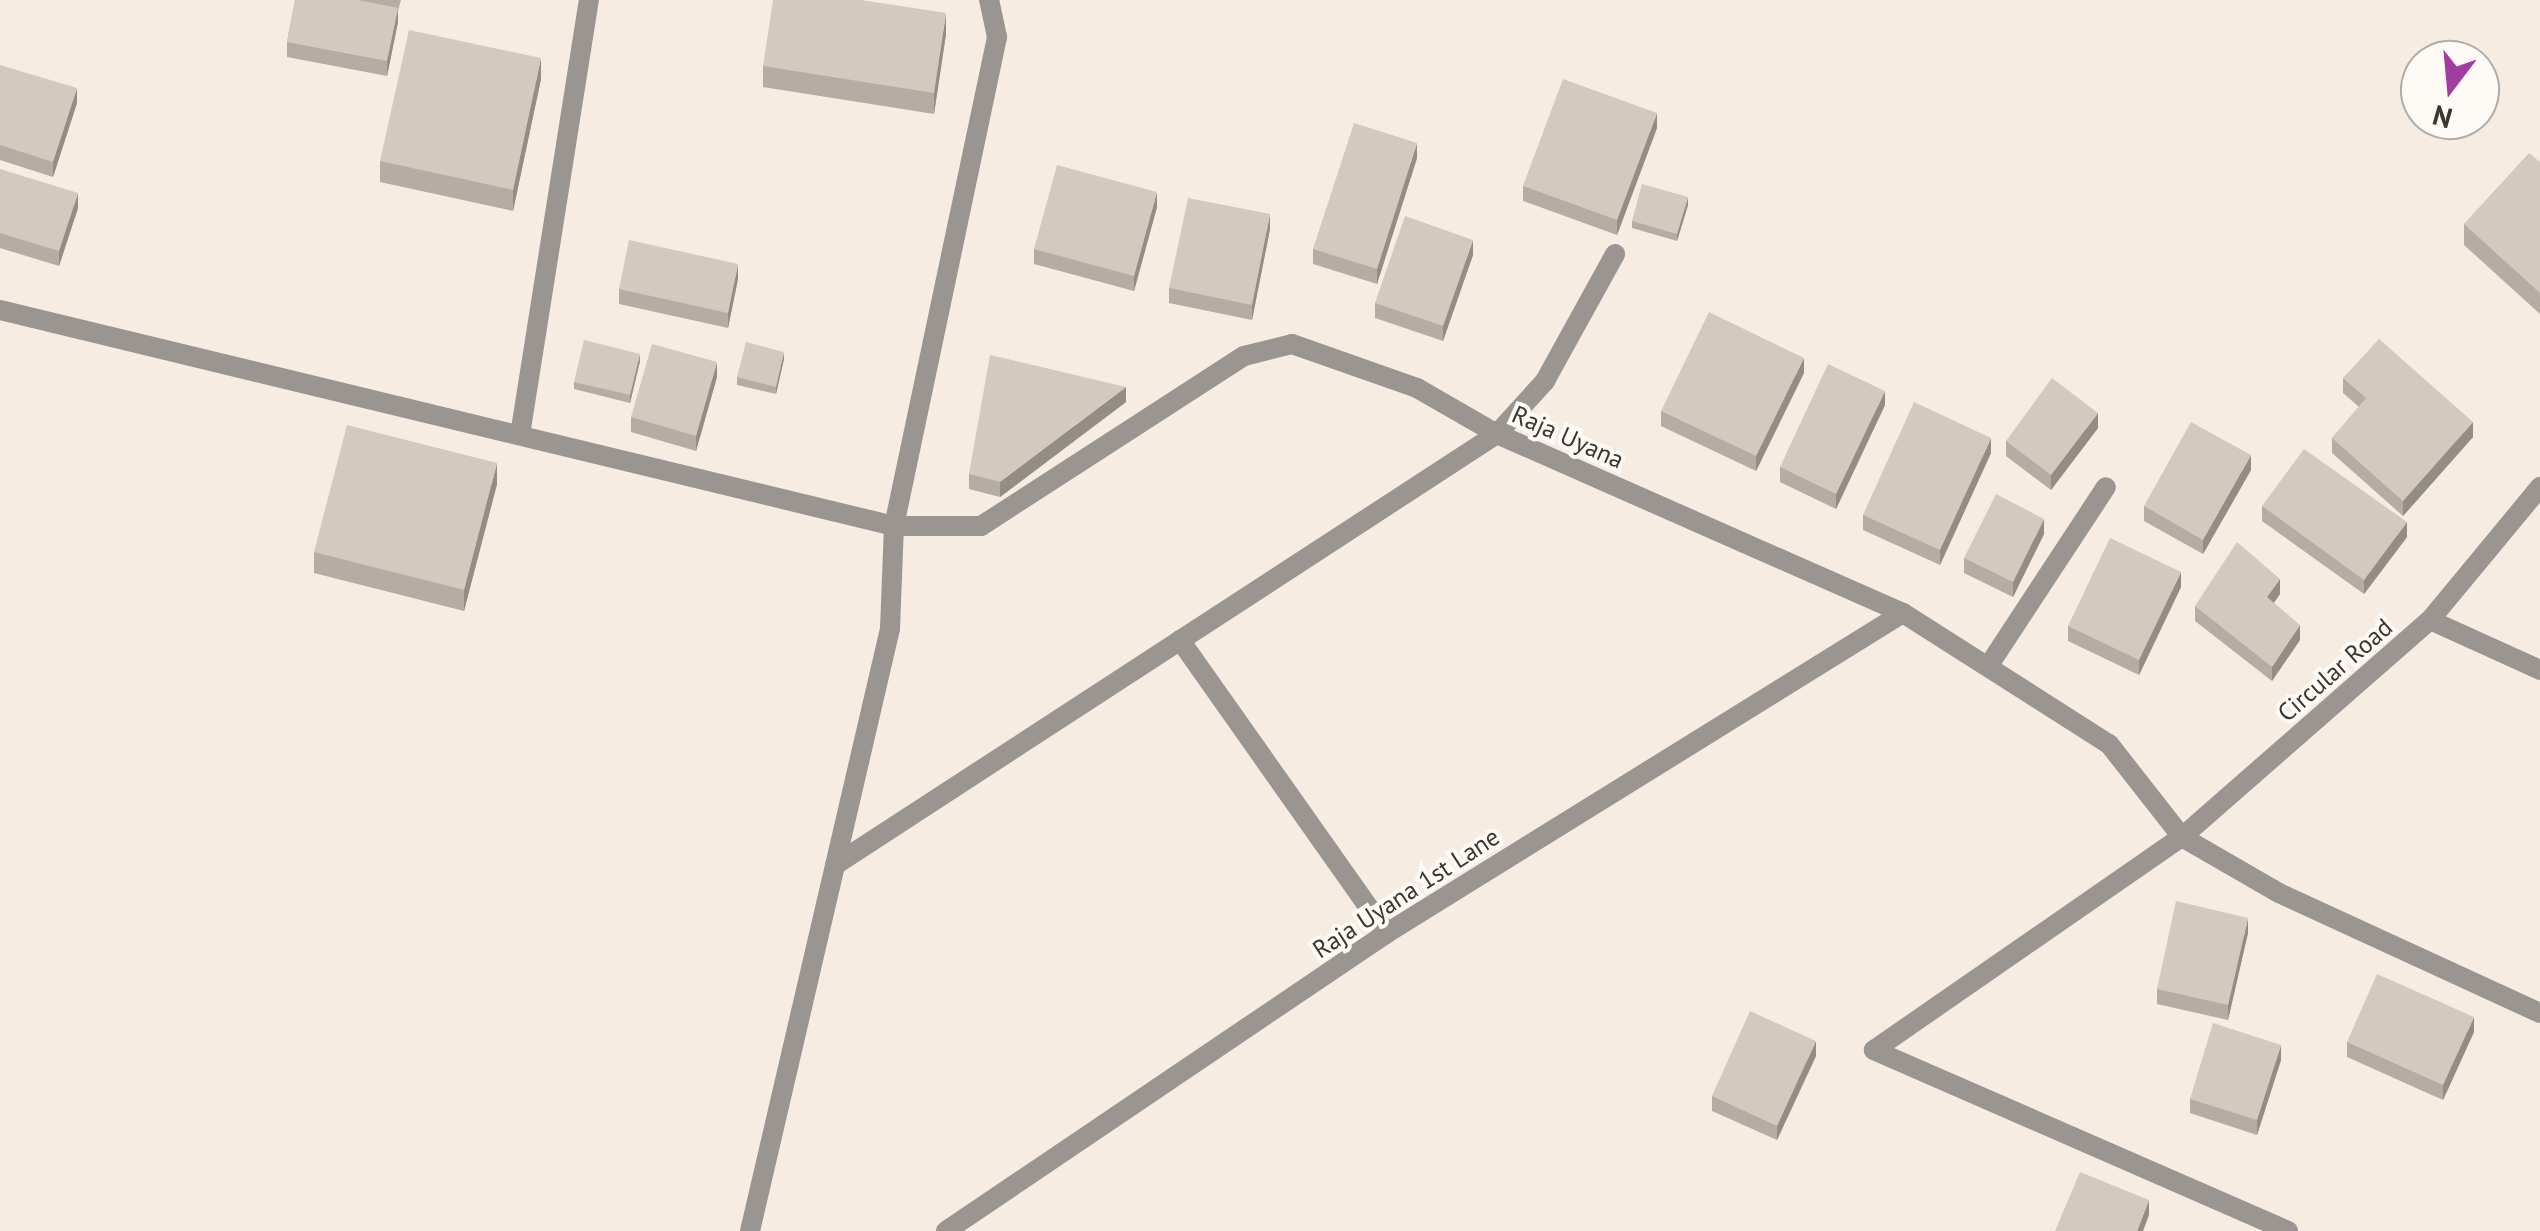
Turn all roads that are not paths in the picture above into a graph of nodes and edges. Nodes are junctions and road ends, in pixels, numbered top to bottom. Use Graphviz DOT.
graph roads {
  1 [pos="589,0"];
  2 [pos="989,0"];
  3 [pos="1616,254"];
  4 [pos="0,310"];
  5 [pos="1498,434"];
  6 [pos="520,435"];
  7 [pos="2106,486"];
  8 [pos="2540,487"];
  9 [pos="894,526"];
  10 [pos="1903,613"];
  11 [pos="2430,620"];
  12 [pos="1180,640"];
  13 [pos="1991,662"];
  14 [pos="2540,670"];
  15 [pos="2182,837"];
  16 [pos="835,865"];
  17 [pos="1387,933"];
  18 [pos="2540,1013"];
  19 [pos="750,1231"];
  20 [pos="946,1231"];
  21 [pos="2288,1231"];
  1 -- 6 [label="street"];
  2 -- 9 [label="street"];
  3 -- 5 [label="street"];
  4 -- 6 [label="street, Raja Uyana"];
  5 -- 9 [label="street, Raja Uyana"];
  5 -- 10 [label="street, Raja Uyana"];
  5 -- 12 [label="street"];
  6 -- 9 [label="street, Raja Uyana"];
  7 -- 13 [label="street"];
  8 -- 11 [label="street"];
  9 -- 16 [label="street"];
  10 -- 13 [label="street, Raja Uyana"];
  10 -- 17 [label="street, Raja Uyana 1st Lane"];
  11 -- 14 [label="street, Circular Road"];
  11 -- 15 [label="street, Circular Road"];
  12 -- 16 [label="street"];
  12 -- 17 [label="street"];
  13 -- 15 [label="street, Raja Uyana"];
  15 -- 18 [label="street"];
  15 -- 21 [label="street, Circular Road"];
  16 -- 19 [label="street"];
  17 -- 20 [label="street, Raja Uyana 1st Lane"];
}
